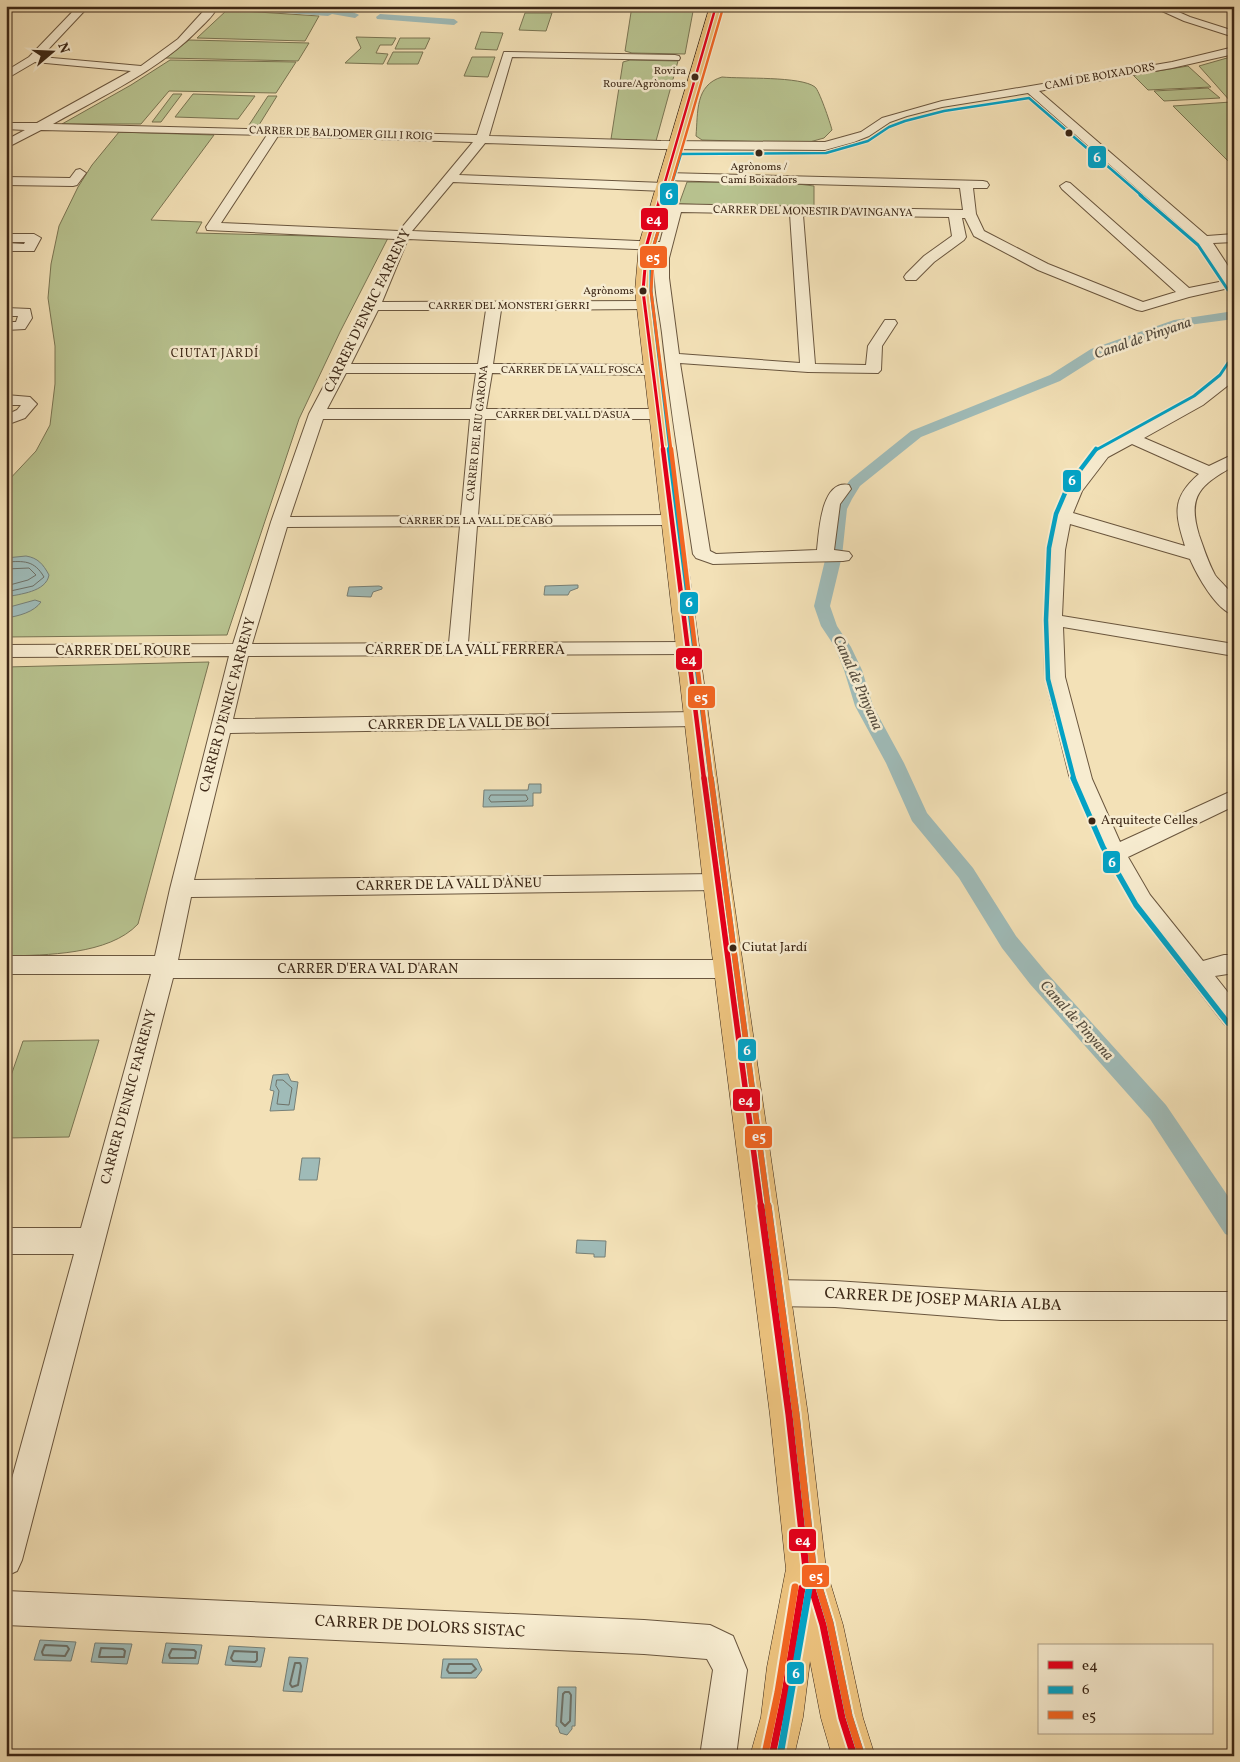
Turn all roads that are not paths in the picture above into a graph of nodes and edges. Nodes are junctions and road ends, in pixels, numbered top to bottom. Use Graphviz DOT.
graph roads {
  1 [pos="84,6"];
  2 [pos="206,6"];
  3 [pos="213,6"];
  4 [pos="716,6"];
  5 [pos="1156,6"];
  6 [pos="1234,34"];
  7 [pos="1234,50"];
  8 [pos="675,58"];
  9 [pos="33,59"];
  10 [pos="140,69"];
  11 [pos="6,76"];
  12 [pos="1031,90"];
  13 [pos="6,126"];
  14 [pos="36,126"];
  15 [pos="275,132"];
  16 [pos="482,139"];
  17 [pos="6,140"];
  18 [pos="6,144"];
  19 [pos="675,146"];
  20 [pos="6,174"];
  21 [pos="449,178"];
  22 [pos="6,181"];
  23 [pos="665,182"];
  24 [pos="966,185"];
  25 [pos="983,185"];
  26 [pos="1066,186"];
  27 [pos="657,208"];
  28 [pos="675,209"];
  29 [pos="796,211"];
  30 [pos="970,214"];
  31 [pos="955,215"];
  32 [pos="404,234"];
  33 [pos="6,238"];
  34 [pos="1234,238"];
  35 [pos="1204,240"];
  36 [pos="647,244"];
  37 [pos="665,246"];
  38 [pos="6,248"];
  39 [pos="911,277"];
  40 [pos="1233,284"];
  41 [pos="1186,293"];
  42 [pos="645,305"];
  43 [pos="373,306"];
  44 [pos="494,306"];
  45 [pos="6,312"];
  46 [pos="890,323"];
  47 [pos="6,326"];
  48 [pos="668,331"];
  49 [pos="651,351"];
  50 [pos="672,358"];
  51 [pos="1234,367"];
  52 [pos="341,368"];
  53 [pos="808,368"];
  54 [pos="486,369"];
  55 [pos="653,370"];
  56 [pos="6,400"];
  57 [pos="317,414"];
  58 [pos="478,414"];
  59 [pos="658,414"];
  60 [pos="6,420"];
  61 [pos="1130,438"];
  62 [pos="1234,459"];
  63 [pos="1209,472"];
  64 [pos="843,488"];
  65 [pos="1063,516"];
  66 [pos="469,520"];
  67 [pos="672,520"];
  68 [pos="280,522"];
  69 [pos="696,522"];
  70 [pos="674,545"];
  71 [pos="826,555"];
  72 [pos="1196,555"];
  73 [pos="843,556"];
  74 [pos="1234,609"];
  75 [pos="1053,620"];
  76 [pos="688,648"];
  77 [pos="458,650"];
  78 [pos="1234,650"];
  79 [pos="6,651"];
  80 [pos="241,651"];
  81 [pos="697,718"];
  82 [pos="221,726"];
  83 [pos="1234,797"];
  84 [pos="1115,854"];
  85 [pos="717,882"];
  86 [pos="181,889"];
  87 [pos="1234,964"];
  88 [pos="6,965"];
  89 [pos="730,968"];
  90 [pos="164,969"];
  91 [pos="1197,972"];
  92 [pos="1232,1012"];
  93 [pos="6,1241"];
  94 [pos="91,1241"];
  95 [pos="772,1293"];
  96 [pos="1234,1306"];
  97 [pos="6,1560"];
  98 [pos="806,1568"];
  99 [pos="6,1608"];
  100 [pos="718,1756"];
  101 [pos="772,1756"];
  102 [pos="854,1756"];
  1 -- 9 [label="street"];
  2 -- 10 [label="street"];
  3 -- 10 [label="street"];
  4 -- 19 [label="main road"];
  5 -- 6 [label="street"];
  7 -- 12 [label="street, CAMÍ DE BOIXADORS"];
  8 -- 16 [label="street, CARRER D'ENRIC FARRENY"];
  9 -- 10 [label="street"];
  9 -- 11 [label="street"];
  10 -- 14 [label="street"];
  12 -- 19 [label="street, CAMÍ DE BOIXADORS"];
  12 -- 35 [label="street"];
  13 -- 14 [label="street, CARRER DE BALDOMER GILI I ROIG"];
  14 -- 15 [label="street, CARRER DE BALDOMER GILI I ROIG"];
  14 -- 17 [label="street"];
  14 -- 18 [label="street"];
  15 -- 16 [label="street, CARRER DE BALDOMER GILI I ROIG"];
  15 -- 32 [label="street"];
  16 -- 19 [label="street, CARRER DE BALDOMER GILI I ROIG"];
  16 -- 21 [label="street, CARRER D'ENRIC FARRENY"];
  19 -- 23 [label="main road"];
  20 -- 22 [label="street"];
  21 -- 23 [label="street"];
  21 -- 32 [label="street, CARRER D'ENRIC FARRENY"];
  23 -- 24 [label="street"];
  23 -- 27 [label="main road"];
  24 -- 25 [label="street"];
  24 -- 30 [label="street"];
  26 -- 41 [label="street"];
  27 -- 28 [label="street, CARRER DEL MONESTIR D'AVINGANYA"];
  27 -- 36 [label="main road"];
  28 -- 29 [label="street, CARRER DEL MONESTIR D'AVINGANYA"];
  28 -- 37 [label="street"];
  29 -- 31 [label="street, CARRER DEL MONESTIR D'AVINGANYA"];
  29 -- 53 [label="street"];
  30 -- 31 [label="street, CARRER DEL MONESTIR D'AVINGANYA"];
  30 -- 41 [label="street"];
  31 -- 39 [label="street"];
  32 -- 36 [label="street"];
  32 -- 43 [label="street, CARRER D'ENRIC FARRENY"];
  33 -- 38 [label="street"];
  34 -- 35 [label="street"];
  35 -- 40 [label="street"];
  36 -- 37 [label="street"];
  36 -- 42 [label="main road"];
  37 -- 48 [label="street"];
  40 -- 41 [label="street"];
  42 -- 44 [label="street, CARRER DEL MONSTERI GERRI"];
  42 -- 49 [label="main road"];
  43 -- 44 [label="street, CARRER DEL MONSTERI GERRI"];
  43 -- 52 [label="street, CARRER D'ENRIC FARRENY"];
  44 -- 54 [label="street, CARRER DEL RIU GARONA"];
  45 -- 47 [label="street"];
  46 -- 53 [label="street"];
  48 -- 49 [label="street"];
  48 -- 50 [label="street"];
  49 -- 55 [label="main road"];
  50 -- 53 [label="street"];
  50 -- 69 [label="street"];
  51 -- 61 [label="street"];
  52 -- 54 [label="street, CARRER DE LA VALL FOSCA"];
  52 -- 57 [label="street, CARRER D'ENRIC FARRENY"];
  54 -- 55 [label="street, CARRER DE LA VALL FOSCA"];
  54 -- 58 [label="street, CARRER DEL RIU GARONA"];
  55 -- 59 [label="main road"];
  56 -- 60 [label="street"];
  57 -- 58 [label="street, CARRER DEL VALL D'ASUA"];
  57 -- 68 [label="street, CARRER D'ENRIC FARRENY"];
  58 -- 59 [label="street, CARRER DEL VALL D'ASUA"];
  58 -- 66 [label="street, CARRER DEL RIU GARONA"];
  59 -- 67 [label="main road"];
  61 -- 63 [label="street"];
  61 -- 65 [label="street"];
  62 -- 63 [label="street"];
  63 -- 72 [label="street"];
  64 -- 71 [label="street"];
  65 -- 72 [label="street"];
  65 -- 75 [label="street"];
  66 -- 67 [label="street, CARRER DE LA VALL DE CABÓ"];
  66 -- 68 [label="street, CARRER DE LA VALL DE CABÓ"];
  66 -- 77 [label="street, CARRER DEL RIU GARONA"];
  67 -- 70 [label="main road"];
  68 -- 80 [label="street, CARRER D'ENRIC FARRENY"];
  69 -- 70 [label="street"];
  69 -- 71 [label="street"];
  70 -- 76 [label="main road"];
  71 -- 73 [label="street"];
  72 -- 74 [label="street"];
  75 -- 78 [label="street"];
  75 -- 84 [label="street"];
  76 -- 77 [label="street, CARRER DE LA VALL FERRERA"];
  76 -- 81 [label="main road"];
  77 -- 80 [label="street, CARRER DE LA VALL FERRERA"];
  79 -- 80 [label="street, CARRER DEL ROURE"];
  80 -- 82 [label="street, CARRER D'ENRIC FARRENY"];
  81 -- 82 [label="street, CARRER DE LA VALL DE BOÍ"];
  81 -- 85 [label="main road"];
  82 -- 86 [label="street, CARRER D'ENRIC FARRENY"];
  83 -- 84 [label="street"];
  84 -- 91 [label="street"];
  85 -- 86 [label="street, CARRER DE LA VALL D'ÀNEU"];
  85 -- 89 [label="main road"];
  86 -- 90 [label="street, CARRER D'ENRIC FARRENY"];
  87 -- 91 [label="street"];
  88 -- 90 [label="street, CARRER D'ERA VAL D'ARAN"];
  89 -- 90 [label="street, CARRER D'ERA VAL D'ARAN"];
  89 -- 95 [label="main road"];
  90 -- 94 [label="street, CARRER D'ENRIC FARRENY"];
  91 -- 92 [label="street"];
  93 -- 94 [label="street"];
  94 -- 97 [label="street, CARRER D'ENRIC FARRENY"];
  95 -- 96 [label="street, CARRER DE JOSEP MARIA ALBA"];
  95 -- 98 [label="main road"];
  98 -- 101 [label="main road"];
  98 -- 102 [label="main road"];
  99 -- 100 [label="street, CARRER DE DOLORS SISTAC"];
}
